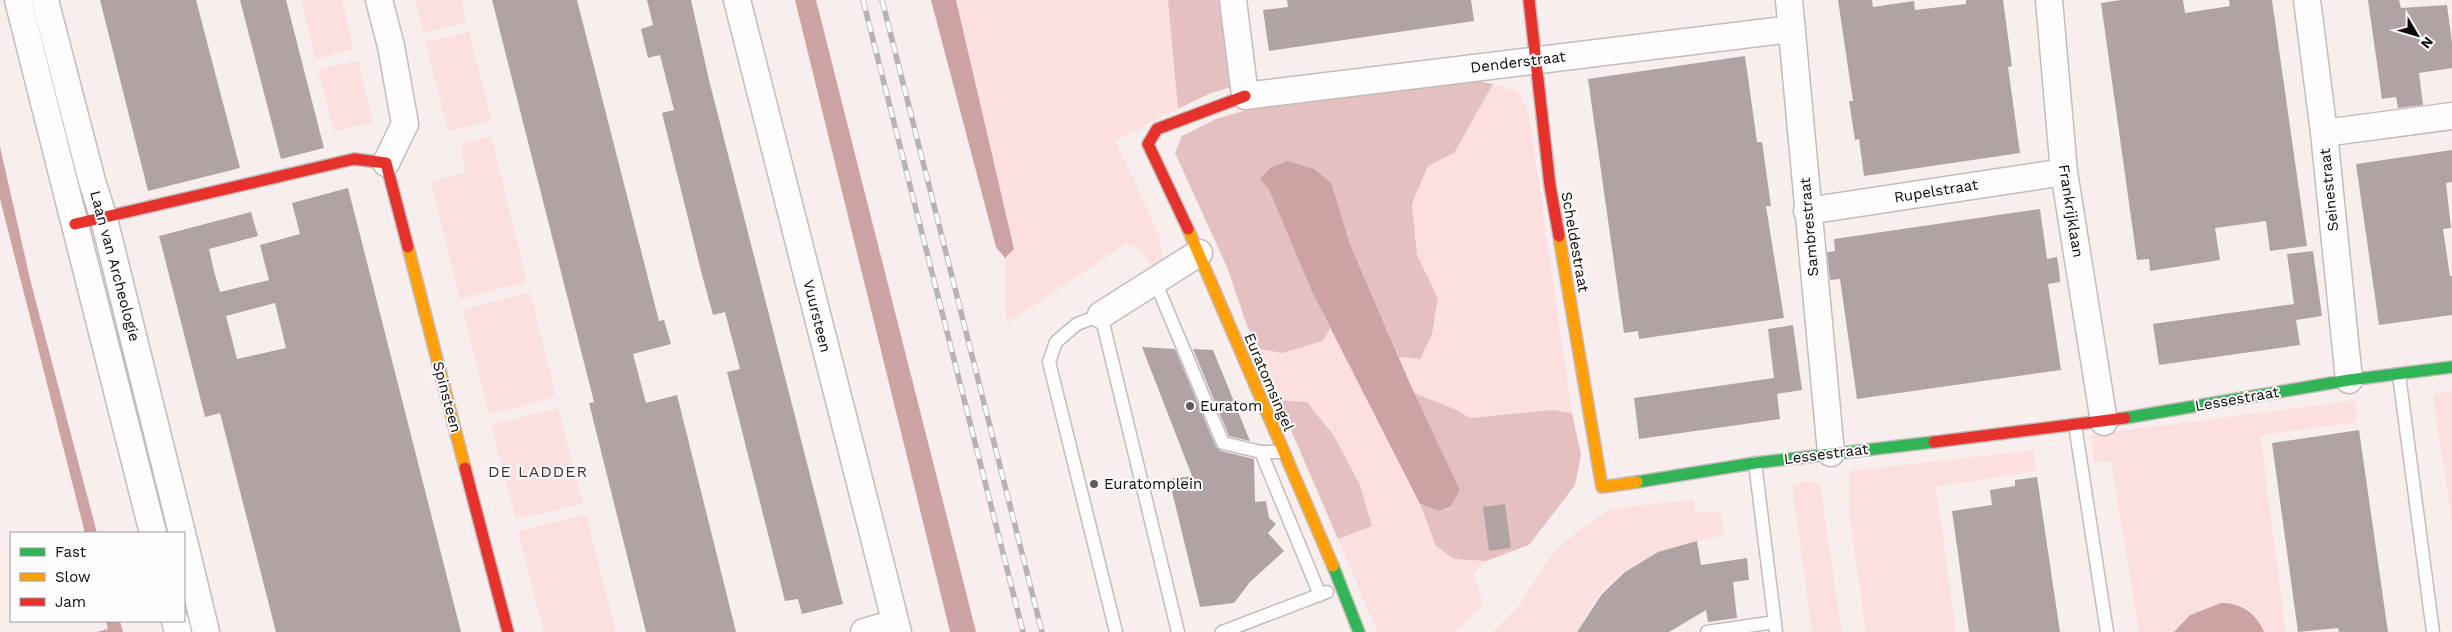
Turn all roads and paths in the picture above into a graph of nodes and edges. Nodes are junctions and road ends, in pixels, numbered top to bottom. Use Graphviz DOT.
graph roads {
  1 [pos="18,0"];
  2 [pos="45,0"];
  3 [pos="379,0"];
  4 [pos="737,0"];
  5 [pos="1233,0"];
  6 [pos="1528,0"];
  7 [pos="1788,0"];
  8 [pos="2049,0"];
  9 [pos="2307,0"];
  10 [pos="1792,29"];
  11 [pos="1537,59"];
  12 [pos="1245,96"];
  13 [pos="2452,116"];
  14 [pos="2324,133"];
  15 [pos="1148,144"];
  16 [pos="386,163"];
  17 [pos="2064,172"];
  18 [pos="1807,211"];
  19 [pos="104,218"];
  20 [pos="75,224"];
  21 [pos="1199,254"];
  22 [pos="1155,281"];
  23 [pos="1101,315"];
  24 [pos="2452,367"];
  25 [pos="2399,375"];
  26 [pos="2349,380"];
  27 [pos="2104,422"];
  28 [pos="2075,425"];
  29 [pos="1261,452"];
  30 [pos="1283,452"];
  31 [pos="1832,454"];
  32 [pos="1755,463"];
  33 [pos="1602,487"];
  34 [pos="153,532"];
  35 [pos="182,532"];
  36 [pos="185,545"];
  37 [pos="1341,586"];
  38 [pos="1320,595"];
  39 [pos="1776,627"];
  40 [pos="896,628"];
  41 [pos="206,632"];
  42 [pos="508,632"];
  43 [pos="864,632"];
  44 [pos="1116,632"];
  45 [pos="1178,632"];
  46 [pos="1222,632"];
  47 [pos="1358,632"];
  48 [pos="1707,632"];
  49 [pos="2107,632"];
  50 [pos="2433,632"];
  1 -- 20 [label="street, Laan van Archeologie"];
  2 -- 19 [label="street, Laan van Archeologie"];
  3 -- 16 [label="street"];
  4 -- 40 [label="street, Vuursteen"];
  5 -- 12 [label="street"];
  6 -- 11 [label="street, Scheldestraat"];
  7 -- 10 [label="street, Sambrestraat"];
  8 -- 17 [label="street, Frankrijklaan"];
  9 -- 14 [label="street, Seinestraat"];
  10 -- 11 [label="street, Denderstraat"];
  10 -- 18 [label="street, Sambrestraat"];
  11 -- 12 [label="street, Denderstraat"];
  11 -- 33 [label="street, Scheldestraat"];
  12 -- 15 [label="street, Denderstraat"];
  13 -- 14 [label="street"];
  14 -- 26 [label="street, Seinestraat"];
  15 -- 21 [label="street, Euratomsingel"];
  16 -- 19 [label="street"];
  16 -- 42 [label="street, Spinsteen"];
  17 -- 18 [label="street, Rupelstraat"];
  17 -- 27 [label="street, Frankrijklaan"];
  18 -- 31 [label="street, Sambrestraat"];
  19 -- 20 [label="street"];
  19 -- 35 [label="street, Laan van Archeologie"];
  20 -- 34 [label="street, Laan van Archeologie"];
  21 -- 22 [label="street"];
  21 -- 30 [label="street, Euratomsingel"];
  22 -- 23 [label="street"];
  22 -- 29 [label="lane"];
  23 -- 44 [label="lane"];
  23 -- 45 [label="lane"];
  24 -- 25 [label="street, Lessestraat"];
  25 -- 26 [label="street, Lessestraat"];
  25 -- 50 [label="lane"];
  26 -- 27 [label="street, Lessestraat"];
  27 -- 28 [label="street, Lessestraat"];
  28 -- 31 [label="street, Lessestraat"];
  28 -- 49 [label="lane"];
  29 -- 30 [label="lane"];
  29 -- 38 [label="lane"];
  30 -- 37 [label="street, Euratomsingel"];
  31 -- 32 [label="street, Lessestraat"];
  32 -- 33 [label="street, Lessestraat"];
  32 -- 39 [label="lane"];
  36 -- 41 [label="street"];
  37 -- 38 [label="lane"];
  37 -- 47 [label="street, Euratomsingel"];
  38 -- 46 [label="lane"];
  39 -- 48 [label="lane"];
  40 -- 43 [label="street"];
}
